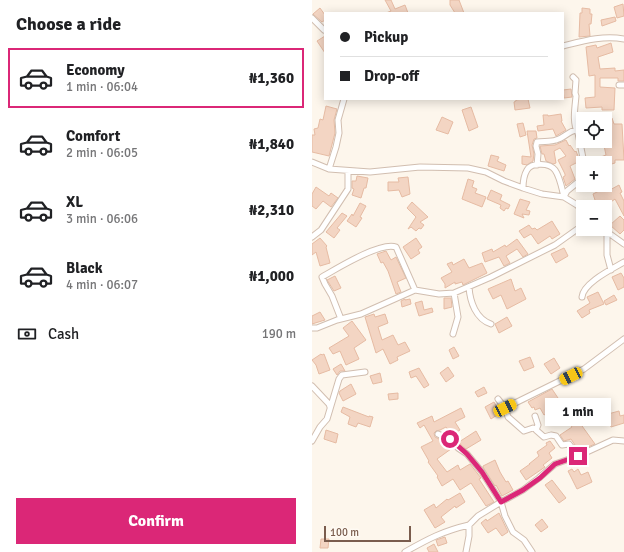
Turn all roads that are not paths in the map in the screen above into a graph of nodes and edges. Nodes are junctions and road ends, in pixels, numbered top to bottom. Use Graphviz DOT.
graph roads {
  1 [pos="312,18"];
  2 [pos="324,30"];
  3 [pos="624,38"];
  4 [pos="564,46"];
  5 [pos="573,77"];
  6 [pos="344,100"];
  7 [pos="576,130"];
  8 [pos="312,162"];
  9 [pos="537,165"];
  10 [pos="329,169"];
  11 [pos="348,171"];
  12 [pos="576,184"];
  13 [pos="523,188"];
  14 [pos="564,197"];
  15 [pos="576,204"];
  16 [pos="576,230"];
  17 [pos="605,236"];
  18 [pos="612,236"];
  19 [pos="312,237"];
  20 [pos="624,244"];
  21 [pos="624,262"];
  22 [pos="611,270"];
  23 [pos="469,287"];
  24 [pos="415,290"];
  25 [pos="454,294"];
  26 [pos="582,298"];
  27 [pos="341,319"];
  28 [pos="491,324"];
  29 [pos="312,328"];
  30 [pos="453,334"];
  31 [pos="624,339"];
  32 [pos="365,372"];
  33 [pos="312,386"];
  34 [pos="498,399"];
  35 [pos="330,407"];
  36 [pos="505,408"];
  37 [pos="535,416"];
  38 [pos="536,429"];
  39 [pos="438,434"];
  40 [pos="312,441"];
  41 [pos="624,441"];
  42 [pos="578,456"];
  43 [pos="501,502"];
  44 [pos="469,525"];
  45 [pos="405,552"];
  46 [pos="466,552"];
  47 [pos="532,552"];
  1 -- 2 [label="street"];
  3 -- 4 [label="street"];
  5 -- 7 [label="street"];
  6 -- 10 [label="street"];
  7 -- 9 [label="street"];
  8 -- 10 [label="street"];
  9 -- 13 [label="street"];
  9 -- 14 [label="street"];
  10 -- 11 [label="street"];
  11 -- 13 [label="street"];
  11 -- 19 [label="street"];
  12 -- 14 [label="street"];
  13 -- 14 [label="street"];
  14 -- 15 [label="street"];
  16 -- 23 [label="street"];
  17 -- 22 [label="street"];
  18 -- 20 [label="street"];
  21 -- 22 [label="street"];
  22 -- 26 [label="street"];
  23 -- 25 [label="street"];
  23 -- 28 [label="street"];
  24 -- 25 [label="street"];
  24 -- 27 [label="street"];
  24 -- 27 [label="street"];
  25 -- 30 [label="street"];
  27 -- 29 [label="street"];
  31 -- 36 [label="street"];
  32 -- 35 [label="street"];
  33 -- 35 [label="street"];
  34 -- 36 [label="street"];
  35 -- 40 [label="street"];
  36 -- 38 [label="street"];
  37 -- 38 [label="street"];
  38 -- 42 [label="street"];
  39 -- 43 [label="street"];
  41 -- 42 [label="street"];
  42 -- 43 [label="street"];
  43 -- 44 [label="street"];
  43 -- 47 [label="street"];
  44 -- 45 [label="street"];
  44 -- 46 [label="street"];
}
